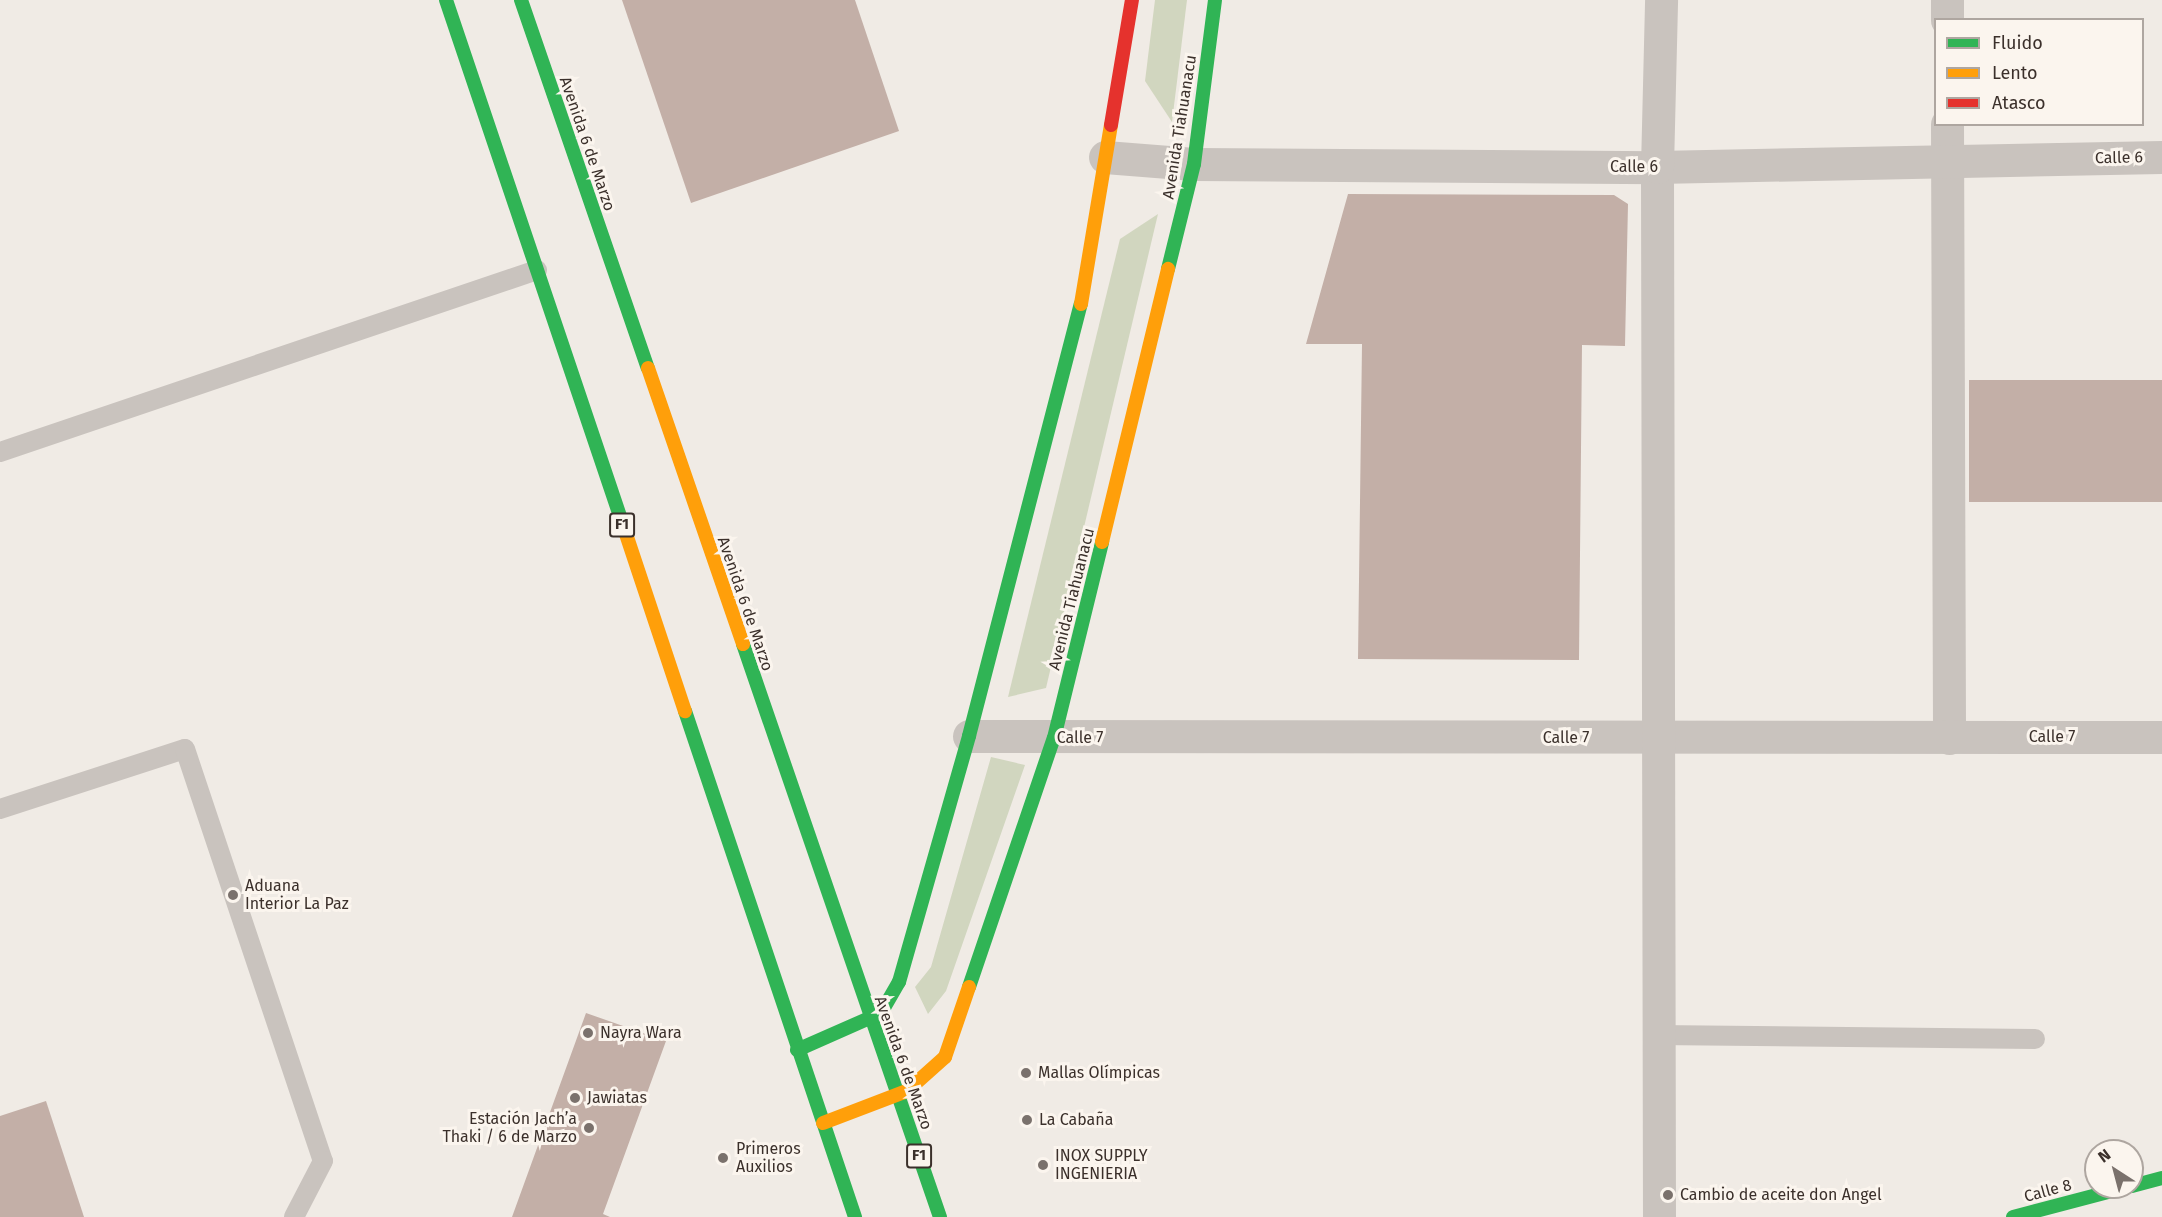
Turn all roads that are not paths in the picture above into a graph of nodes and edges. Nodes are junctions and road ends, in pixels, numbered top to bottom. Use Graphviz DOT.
graph roads {
  1 [pos="446,0"];
  2 [pos="521,0"];
  3 [pos="1132,0"];
  4 [pos="1215,0"];
  5 [pos="1661,0"];
  6 [pos="1947,0"];
  7 [pos="1947,18"];
  8 [pos="1947,126"];
  9 [pos="1105,157"];
  10 [pos="2162,157"];
  11 [pos="1947,160"];
  12 [pos="1194,164"];
  13 [pos="1657,167"];
  14 [pos="537,270"];
  15 [pos="0,453"];
  16 [pos="969,736"];
  17 [pos="2162,737"];
  18 [pos="1054,738"];
  19 [pos="1657,738"];
  20 [pos="1949,738"];
  21 [pos="0,810"];
  22 [pos="870,1020"];
  23 [pos="1656,1035"];
  24 [pos="2035,1039"];
  25 [pos="797,1050"];
  26 [pos="897,1095"];
  27 [pos="823,1122"];
  28 [pos="2162,1178"];
  29 [pos="2144,1183"];
  30 [pos="2084,1198"];
  31 [pos="294,1217"];
  32 [pos="855,1217"];
  33 [pos="940,1217"];
  34 [pos="1659,1217"];
  35 [pos="2013,1217"];
  1 -- 14 [label="main road, F1"];
  2 -- 22 [label="main road, Avenida 6 de Marzo / F1"];
  3 -- 9 [label="main road"];
  4 -- 12 [label="main road, Avenida Tiahuanacu"];
  5 -- 13 [label="street"];
  6 -- 7 [label="street"];
  8 -- 11 [label="street"];
  9 -- 12 [label="street, Calle 6"];
  9 -- 16 [label="main road"];
  10 -- 11 [label="street, Calle 6"];
  11 -- 13 [label="street, Calle 6"];
  11 -- 20 [label="street"];
  12 -- 13 [label="street, Calle 6"];
  12 -- 18 [label="main road, Avenida Tiahuanacu"];
  13 -- 19 [label="street"];
  14 -- 15 [label="lane"];
  14 -- 25 [label="main road, F1"];
  16 -- 18 [label="street, Calle 7"];
  16 -- 22 [label="main road"];
  17 -- 20 [label="street, Calle 7"];
  18 -- 19 [label="street, Calle 7"];
  18 -- 26 [label="main road, Avenida Tiahuanacu"];
  19 -- 20 [label="street, Calle 7"];
  19 -- 23 [label="street"];
  21 -- 31 [label="lane"];
  22 -- 25 [label="main road"];
  22 -- 26 [label="main road, Avenida 6 de Marzo / F1"];
  23 -- 24 [label="lane"];
  23 -- 34 [label="street"];
  25 -- 27 [label="main road, F1"];
  26 -- 27 [label="main road, Avenida Tiahuanacu"];
  26 -- 33 [label="main road, Avenida 6 de Marzo / F1"];
  27 -- 32 [label="main road, F1"];
  28 -- 29 [label="main road"];
  30 -- 35 [label="main road, Calle 8"];
}
